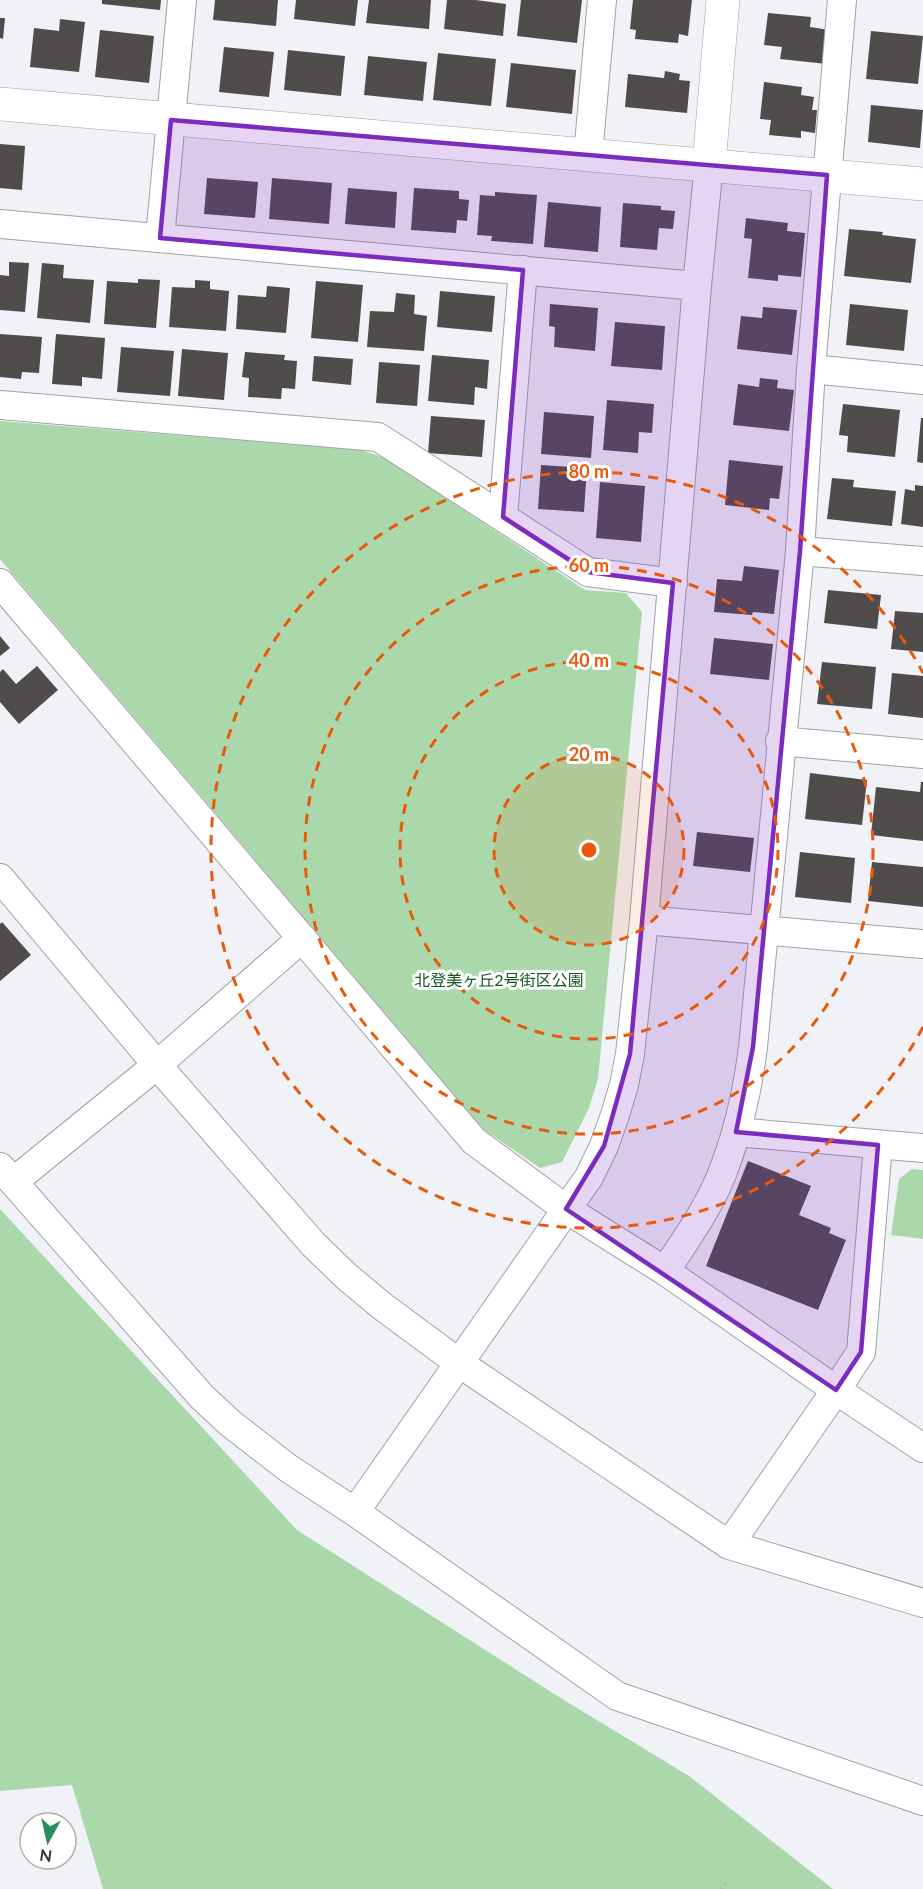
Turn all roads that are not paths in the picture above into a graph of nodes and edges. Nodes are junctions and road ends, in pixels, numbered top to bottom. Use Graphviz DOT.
graph roads {
  1 [pos="182,0"];
  2 [pos="602,0"];
  3 [pos="723,0"];
  4 [pos="842,0"];
  5 [pos="0,104"];
  6 [pos="171,120"];
  7 [pos="588,155"];
  8 [pos="709,164"];
  9 [pos="826,175"];
  10 [pos="923,184"];
  11 [pos="0,224"];
  12 [pos="160,238"];
  13 [pos="523,270"];
  14 [pos="697,286"];
  15 [pos="811,369"];
  16 [pos="923,380"];
  17 [pos="0,405"];
  18 [pos="503,517"];
  19 [pos="800,551"];
  20 [pos="923,561"];
  21 [pos="0,583"];
  22 [pos="674,583"];
  23 [pos="780,741"];
  24 [pos="923,754"];
  25 [pos="0,878"];
  26 [pos="645,920"];
  27 [pos="763,930"];
  28 [pos="302,938"];
  29 [pos="923,944"];
  30 [pos="157,1065"];
  31 [pos="736,1132"];
  32 [pos="878,1145"];
  33 [pos="923,1148"];
  34 [pos="6,1175"];
  35 [pos="566,1209"];
  36 [pos="665,1271"];
  37 [pos="459,1363"];
  38 [pos="836,1390"];
  39 [pos="922,1446"];
  40 [pos="355,1512"];
  41 [pos="729,1545"];
  42 [pos="923,1603"];
  43 [pos="923,1801"];
  1 -- 6 [label="street"];
  2 -- 7 [label="street"];
  3 -- 8 [label="street"];
  4 -- 9 [label="street"];
  5 -- 6 [label="street"];
  6 -- 7 [label="street"];
  6 -- 12 [label="street"];
  7 -- 8 [label="street"];
  8 -- 9 [label="street"];
  8 -- 14 [label="street"];
  9 -- 10 [label="street"];
  9 -- 15 [label="street"];
  11 -- 12 [label="street"];
  12 -- 13 [label="street"];
  13 -- 14 [label="street"];
  13 -- 18 [label="street"];
  14 -- 22 [label="street"];
  15 -- 16 [label="street"];
  15 -- 19 [label="street"];
  17 -- 18 [label="street"];
  18 -- 22 [label="street"];
  19 -- 20 [label="street"];
  19 -- 23 [label="street"];
  21 -- 28 [label="street"];
  22 -- 26 [label="street"];
  23 -- 24 [label="street"];
  23 -- 27 [label="street"];
  25 -- 30 [label="street"];
  26 -- 27 [label="street"];
  26 -- 35 [label="street"];
  27 -- 29 [label="street"];
  27 -- 31 [label="street"];
  28 -- 30 [label="street"];
  28 -- 35 [label="street"];
  30 -- 34 [label="street"];
  30 -- 37 [label="street"];
  31 -- 32 [label="street"];
  31 -- 36 [label="street"];
  32 -- 33 [label="street"];
  32 -- 38 [label="street"];
  34 -- 40 [label="street"];
  35 -- 36 [label="street"];
  35 -- 37 [label="street"];
  36 -- 38 [label="street"];
  37 -- 40 [label="street"];
  37 -- 41 [label="street"];
  38 -- 39 [label="street"];
  38 -- 41 [label="street"];
  40 -- 43 [label="street"];
  41 -- 42 [label="street"];
}
